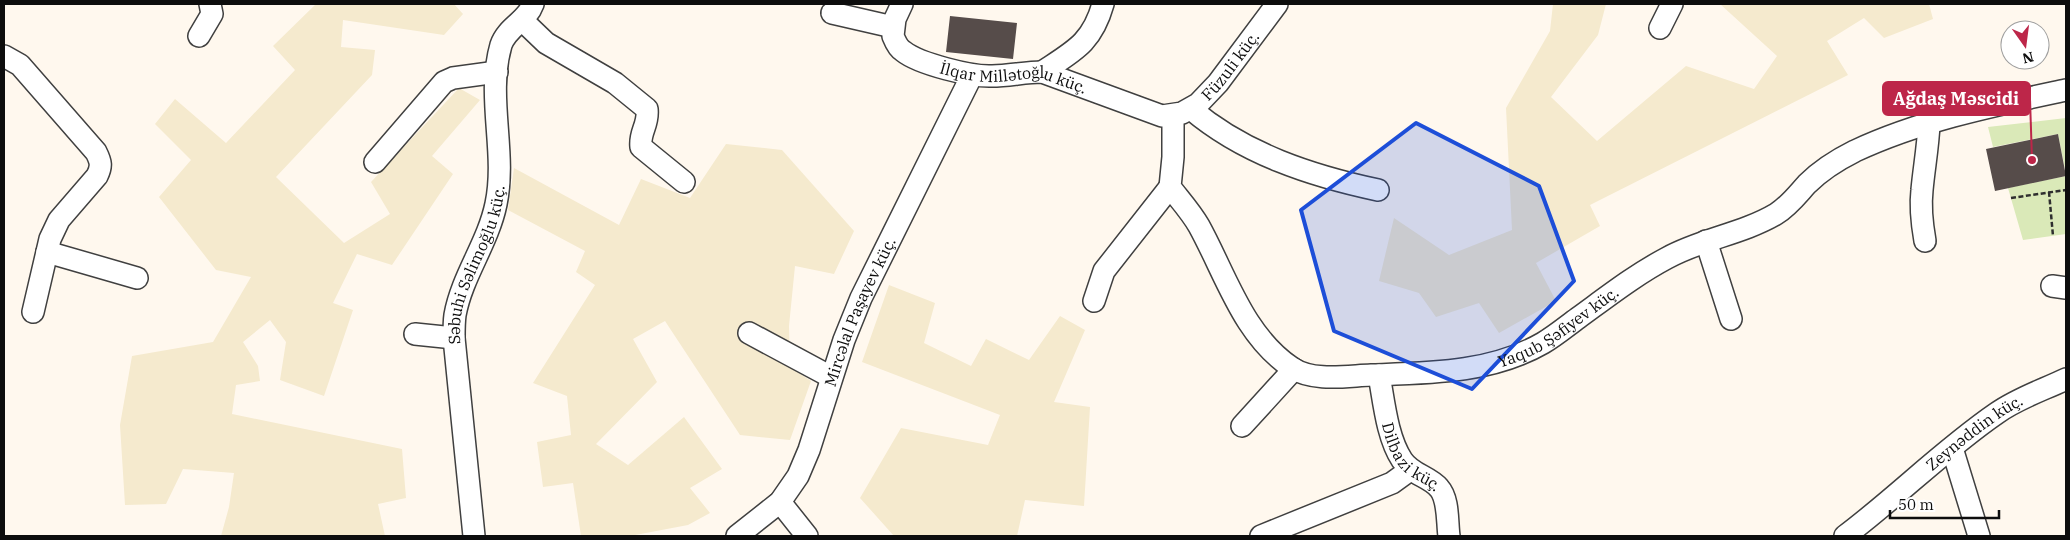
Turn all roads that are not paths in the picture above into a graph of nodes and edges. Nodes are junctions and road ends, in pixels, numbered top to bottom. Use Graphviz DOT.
graph roads {
  1 [pos="210,4"];
  2 [pos="902,4"];
  3 [pos="1103,4"];
  4 [pos="1277,4"];
  5 [pos="1672,4"];
  6 [pos="528,12"];
  7 [pos="832,13"];
  8 [pos="893,27"];
  9 [pos="1660,28"];
  10 [pos="199,36"];
  11 [pos="4,56"];
  12 [pos="497,72"];
  13 [pos="1042,72"];
  14 [pos="972,75"];
  15 [pos="2066,90"];
  16 [pos="1182,112"];
  17 [pos="1929,124"];
  18 [pos="375,162"];
  19 [pos="684,182"];
  20 [pos="1170,188"];
  21 [pos="1378,190"];
  22 [pos="1706,241"];
  23 [pos="1925,241"];
  24 [pos="47,252"];
  25 [pos="137,278"];
  26 [pos="1094,301"];
  27 [pos="33,312"];
  28 [pos="1731,319"];
  29 [pos="749,333"];
  30 [pos="415,334"];
  31 [pos="454,338"];
  32 [pos="1294,369"];
  33 [pos="1379,375"];
  34 [pos="831,377"];
  35 [pos="2066,379"];
  36 [pos="1242,426"];
  37 [pos="1952,448"];
  38 [pos="1410,470"];
  39 [pos="780,502"];
  40 [pos="1865,529"];
  41 [pos="474,536"];
  42 [pos="738,536"];
  43 [pos="807,536"];
  44 [pos="1261,536"];
  45 [pos="1449,536"];
  46 [pos="1845,536"];
  47 [pos="1979,536"];
  1 -- 10 [label="street"];
  2 -- 8 [label="street"];
  3 -- 13 [label="street"];
  4 -- 16 [label="street, Füzuli küç."];
  5 -- 9 [label="street"];
  6 -- 12 [label="street, Səbuhi Səlimoğlu küç."];
  6 -- 19 [label="street"];
  7 -- 8 [label="street"];
  8 -- 14 [label="street, İlqar Millətoğlu küç."];
  11 -- 24 [label="street"];
  12 -- 18 [label="street"];
  12 -- 31 [label="street, Səbuhi Səlimoğlu küç."];
  13 -- 14 [label="street, İlqar Millətoğlu küç."];
  13 -- 16 [label="street, İlqar Millətoğlu küç."];
  14 -- 34 [label="street, Mircəlal Paşayev küç."];
  15 -- 17 [label="street, Yaqub Şəfiyev küç."];
  16 -- 20 [label="street"];
  16 -- 21 [label="street"];
  17 -- 22 [label="street, Yaqub Şəfiyev küç."];
  17 -- 23 [label="street"];
  20 -- 26 [label="street"];
  20 -- 32 [label="street, Yaqub Şəfiyev küç."];
  22 -- 28 [label="street"];
  22 -- 33 [label="street, Yaqub Şəfiyev küç."];
  24 -- 25 [label="street"];
  24 -- 27 [label="street"];
  29 -- 34 [label="street"];
  30 -- 31 [label="street"];
  31 -- 41 [label="street, Səbuhi Səlimoğlu küç."];
  32 -- 33 [label="street, Yaqub Şəfiyev küç."];
  32 -- 36 [label="street"];
  33 -- 38 [label="street, Dilbazi küç."];
  34 -- 39 [label="street, Mircəlal Paşayev küç."];
  35 -- 37 [label="street, Zeynəddin küç."];
  37 -- 40 [label="street, Zeynəddin küç."];
  37 -- 47 [label="street"];
  38 -- 44 [label="street"];
  38 -- 45 [label="street, Dilbazi küç."];
  39 -- 42 [label="street, Mircəlal Paşayev küç."];
  39 -- 43 [label="street"];
  40 -- 46 [label="street, Zeynəddin küç."];
}
